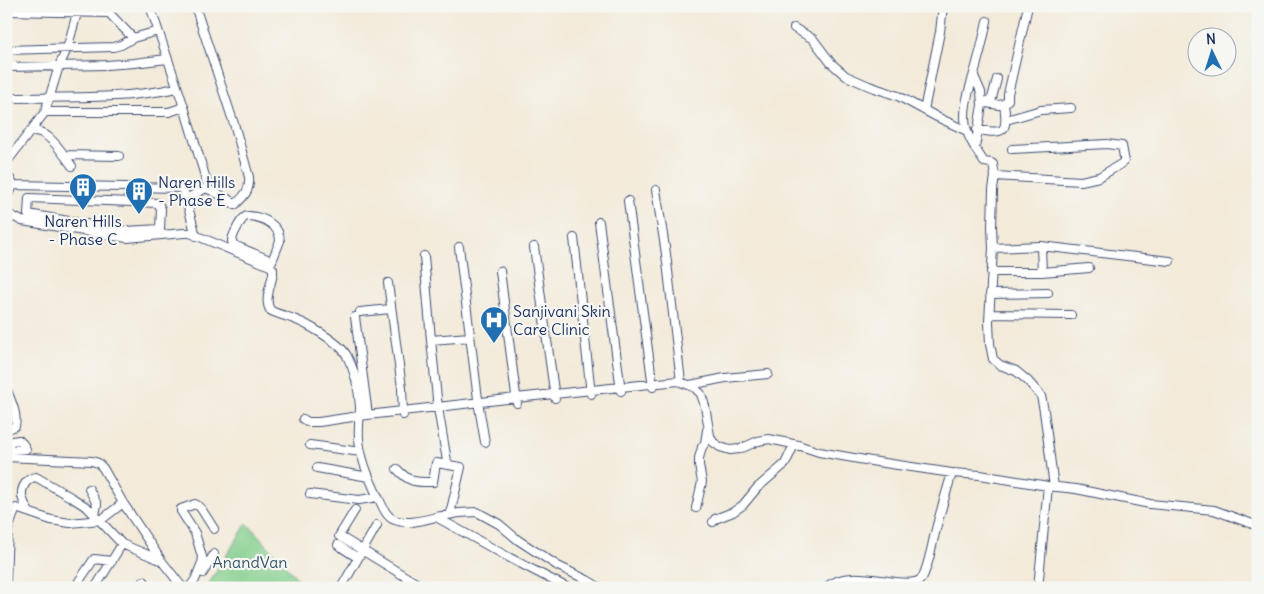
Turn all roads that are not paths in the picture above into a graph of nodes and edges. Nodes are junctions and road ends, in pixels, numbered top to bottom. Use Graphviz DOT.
graph roads {
  1 [pos="150,6"];
  2 [pos="195,6"];
  3 [pos="943,6"];
  4 [pos="1028,6"];
  5 [pos="78,9"];
  6 [pos="6,12"];
  7 [pos="986,21"];
  8 [pos="794,28"];
  9 [pos="158,31"];
  10 [pos="133,38"];
  11 [pos="67,49"];
  12 [pos="6,50"];
  13 [pos="167,58"];
  14 [pos="60,66"];
  15 [pos="6,67"];
  16 [pos="974,76"];
  17 [pos="997,79"];
  18 [pos="177,88"];
  19 [pos="6,98"];
  20 [pos="49,98"];
  21 [pos="984,104"];
  22 [pos="1004,104"];
  23 [pos="184,107"];
  24 [pos="1071,108"];
  25 [pos="924,110"];
  26 [pos="45,112"];
  27 [pos="1006,120"];
  28 [pos="977,130"];
  29 [pos="30,131"];
  30 [pos="967,132"];
  31 [pos="975,148"];
  32 [pos="1012,148"];
  33 [pos="64,155"];
  34 [pos="119,156"];
  35 [pos="6,163"];
  36 [pos="72,166"];
  37 [pos="6,175"];
  38 [pos="995,176"];
  39 [pos="206,188"];
  40 [pos="656,190"];
  41 [pos="186,198"];
  42 [pos="628,201"];
  43 [pos="6,213"];
  44 [pos="599,222"];
  45 [pos="70,225"];
  46 [pos="196,236"];
  47 [pos="574,238"];
  48 [pos="534,246"];
  49 [pos="1041,246"];
  50 [pos="459,247"];
  51 [pos="992,248"];
  52 [pos="424,256"];
  53 [pos="258,258"];
  54 [pos="1170,261"];
  55 [pos="1089,268"];
  56 [pos="500,270"];
  57 [pos="991,272"];
  58 [pos="1042,272"];
  59 [pos="388,283"];
  60 [pos="1048,293"];
  61 [pos="990,294"];
  62 [pos="391,309"];
  63 [pos="990,314"];
  64 [pos="1072,315"];
  65 [pos="470,337"];
  66 [pos="431,340"];
  67 [pos="768,374"];
  68 [pos="681,382"];
  69 [pos="653,385"];
  70 [pos="690,385"];
  71 [pos="6,388"];
  72 [pos="621,389"];
  73 [pos="591,392"];
  74 [pos="555,396"];
  75 [pos="516,400"];
  76 [pos="479,405"];
  77 [pos="438,410"];
  78 [pos="403,414"];
  79 [pos="368,415"];
  80 [pos="359,418"];
  81 [pos="303,419"];
  82 [pos="708,424"];
  83 [pos="6,430"];
  84 [pos="485,442"];
  85 [pos="798,445"];
  86 [pos="310,446"];
  87 [pos="6,448"];
  88 [pos="26,449"];
  89 [pos="361,452"];
  90 [pos="6,457"];
  91 [pos="447,461"];
  92 [pos="317,468"];
  93 [pos="397,469"];
  94 [pos="952,473"];
  95 [pos="369,477"];
  96 [pos="1051,486"];
  97 [pos="89,489"];
  98 [pos="310,494"];
  99 [pos="378,497"];
  100 [pos="123,503"];
  101 [pos="696,508"];
  102 [pos="355,510"];
  103 [pos="28,512"];
  104 [pos="450,514"];
  105 [pos="98,517"];
  106 [pos="436,517"];
  107 [pos="713,522"];
  108 [pos="377,525"];
  109 [pos="1258,526"];
  110 [pos="7,529"];
  111 [pos="214,529"];
  112 [pos="122,544"];
  113 [pos="338,545"];
  114 [pos="362,550"];
  115 [pos="214,554"];
  116 [pos="358,558"];
  117 [pos="112,560"];
  118 [pos="161,560"];
  119 [pos="6,579"];
  120 [pos="919,584"];
  121 [pos="343,587"];
  122 [pos="80,588"];
  123 [pos="95,588"];
  124 [pos="183,588"];
  125 [pos="189,588"];
  126 [pos="195,588"];
  127 [pos="424,588"];
  128 [pos="568,588"];
  129 [pos="600,588"];
  130 [pos="826,588"];
  131 [pos="1038,588"];
  1 -- 9 [label="street"];
  2 -- 39 [label="street"];
  3 -- 25 [label="street"];
  4 -- 22 [label="street"];
  5 -- 6 [label="street"];
  5 -- 10 [label="street"];
  5 -- 11 [label="street"];
  7 -- 16 [label="street"];
  8 -- 25 [label="street"];
  9 -- 10 [label="street"];
  9 -- 13 [label="street"];
  10 -- 11 [label="street"];
  11 -- 12 [label="street"];
  11 -- 14 [label="street"];
  13 -- 14 [label="street"];
  13 -- 18 [label="street"];
  14 -- 15 [label="street"];
  14 -- 20 [label="street"];
  16 -- 21 [label="street"];
  16 -- 30 [label="street"];
  17 -- 21 [label="street"];
  18 -- 20 [label="street"];
  18 -- 23 [label="street"];
  19 -- 20 [label="street"];
  20 -- 26 [label="street"];
  21 -- 22 [label="street"];
  21 -- 28 [label="street"];
  22 -- 27 [label="street"];
  23 -- 26 [label="street"];
  23 -- 39 [label="street"];
  24 -- 27 [label="street"];
  25 -- 30 [label="street"];
  26 -- 29 [label="street"];
  27 -- 28 [label="street"];
  28 -- 31 [label="street"];
  29 -- 33 [label="street"];
  29 -- 35 [label="street"];
  30 -- 31 [label="street"];
  31 -- 38 [label="street"];
  32 -- 38 [label="street"];
  33 -- 34 [label="street"];
  33 -- 36 [label="street"];
  37 -- 41 [label="street"];
  38 -- 51 [label="street"];
  39 -- 41 [label="street"];
  40 -- 68 [label="street"];
  41 -- 46 [label="street"];
  42 -- 69 [label="street"];
  43 -- 45 [label="street"];
  44 -- 72 [label="street"];
  45 -- 45 [label="street"];
  45 -- 46 [label="street"];
  46 -- 53 [label="street"];
  47 -- 73 [label="street"];
  48 -- 74 [label="street"];
  49 -- 51 [label="street"];
  49 -- 54 [label="street"];
  49 -- 58 [label="street"];
  50 -- 65 [label="street"];
  51 -- 57 [label="street"];
  52 -- 66 [label="street"];
  53 -- 53 [label="street"];
  53 -- 80 [label="street"];
  55 -- 58 [label="street"];
  56 -- 75 [label="street"];
  57 -- 58 [label="street"];
  57 -- 61 [label="street"];
  59 -- 62 [label="street"];
  60 -- 61 [label="street"];
  61 -- 63 [label="street"];
  62 -- 78 [label="street"];
  62 -- 79 [label="street"];
  63 -- 64 [label="street"];
  63 -- 96 [label="street"];
  65 -- 66 [label="street"];
  65 -- 76 [label="street"];
  66 -- 77 [label="street"];
  67 -- 70 [label="street"];
  68 -- 69 [label="street"];
  68 -- 70 [label="street"];
  69 -- 72 [label="street"];
  70 -- 82 [label="street"];
  71 -- 83 [label="street"];
  72 -- 73 [label="street"];
  73 -- 74 [label="street"];
  74 -- 75 [label="street"];
  75 -- 76 [label="street"];
  76 -- 77 [label="street"];
  76 -- 84 [label="street"];
  77 -- 78 [label="street"];
  77 -- 91 [label="street"];
  78 -- 79 [label="street"];
  78 -- 80 [label="street"];
  79 -- 80 [label="street"];
  80 -- 81 [label="street"];
  80 -- 89 [label="street"];
  82 -- 85 [label="street"];
  82 -- 101 [label="street"];
  85 -- 94 [label="street"];
  85 -- 107 [label="street"];
  86 -- 89 [label="street"];
  87 -- 88 [label="street"];
  89 -- 95 [label="street"];
  90 -- 100 [label="street"];
  92 -- 95 [label="street"];
  93 -- 104 [label="street"];
  94 -- 96 [label="street"];
  94 -- 120 [label="street"];
  95 -- 99 [label="street"];
  96 -- 109 [label="street"];
  96 -- 131 [label="street"];
  97 -- 105 [label="street"];
  98 -- 99 [label="street"];
  99 -- 106 [label="street"];
  100 -- 105 [label="street"];
  100 -- 118 [label="street"];
  102 -- 114 [label="street"];
  103 -- 105 [label="street"];
  103 -- 105 [label="street"];
  103 -- 110 [label="street"];
  104 -- 106 [label="street"];
  104 -- 129 [label="street"];
  105 -- 112 [label="street"];
  106 -- 128 [label="street"];
  108 -- 114 [label="street"];
  110 -- 119 [label="street"];
  111 -- 125 [label="street"];
  112 -- 117 [label="street"];
  112 -- 118 [label="street"];
  113 -- 116 [label="street"];
  114 -- 116 [label="street"];
  114 -- 127 [label="street"];
  115 -- 126 [label="street"];
  116 -- 121 [label="street"];
  117 -- 122 [label="street"];
  117 -- 123 [label="street"];
  118 -- 124 [label="street"];
  120 -- 130 [label="street"];
}
